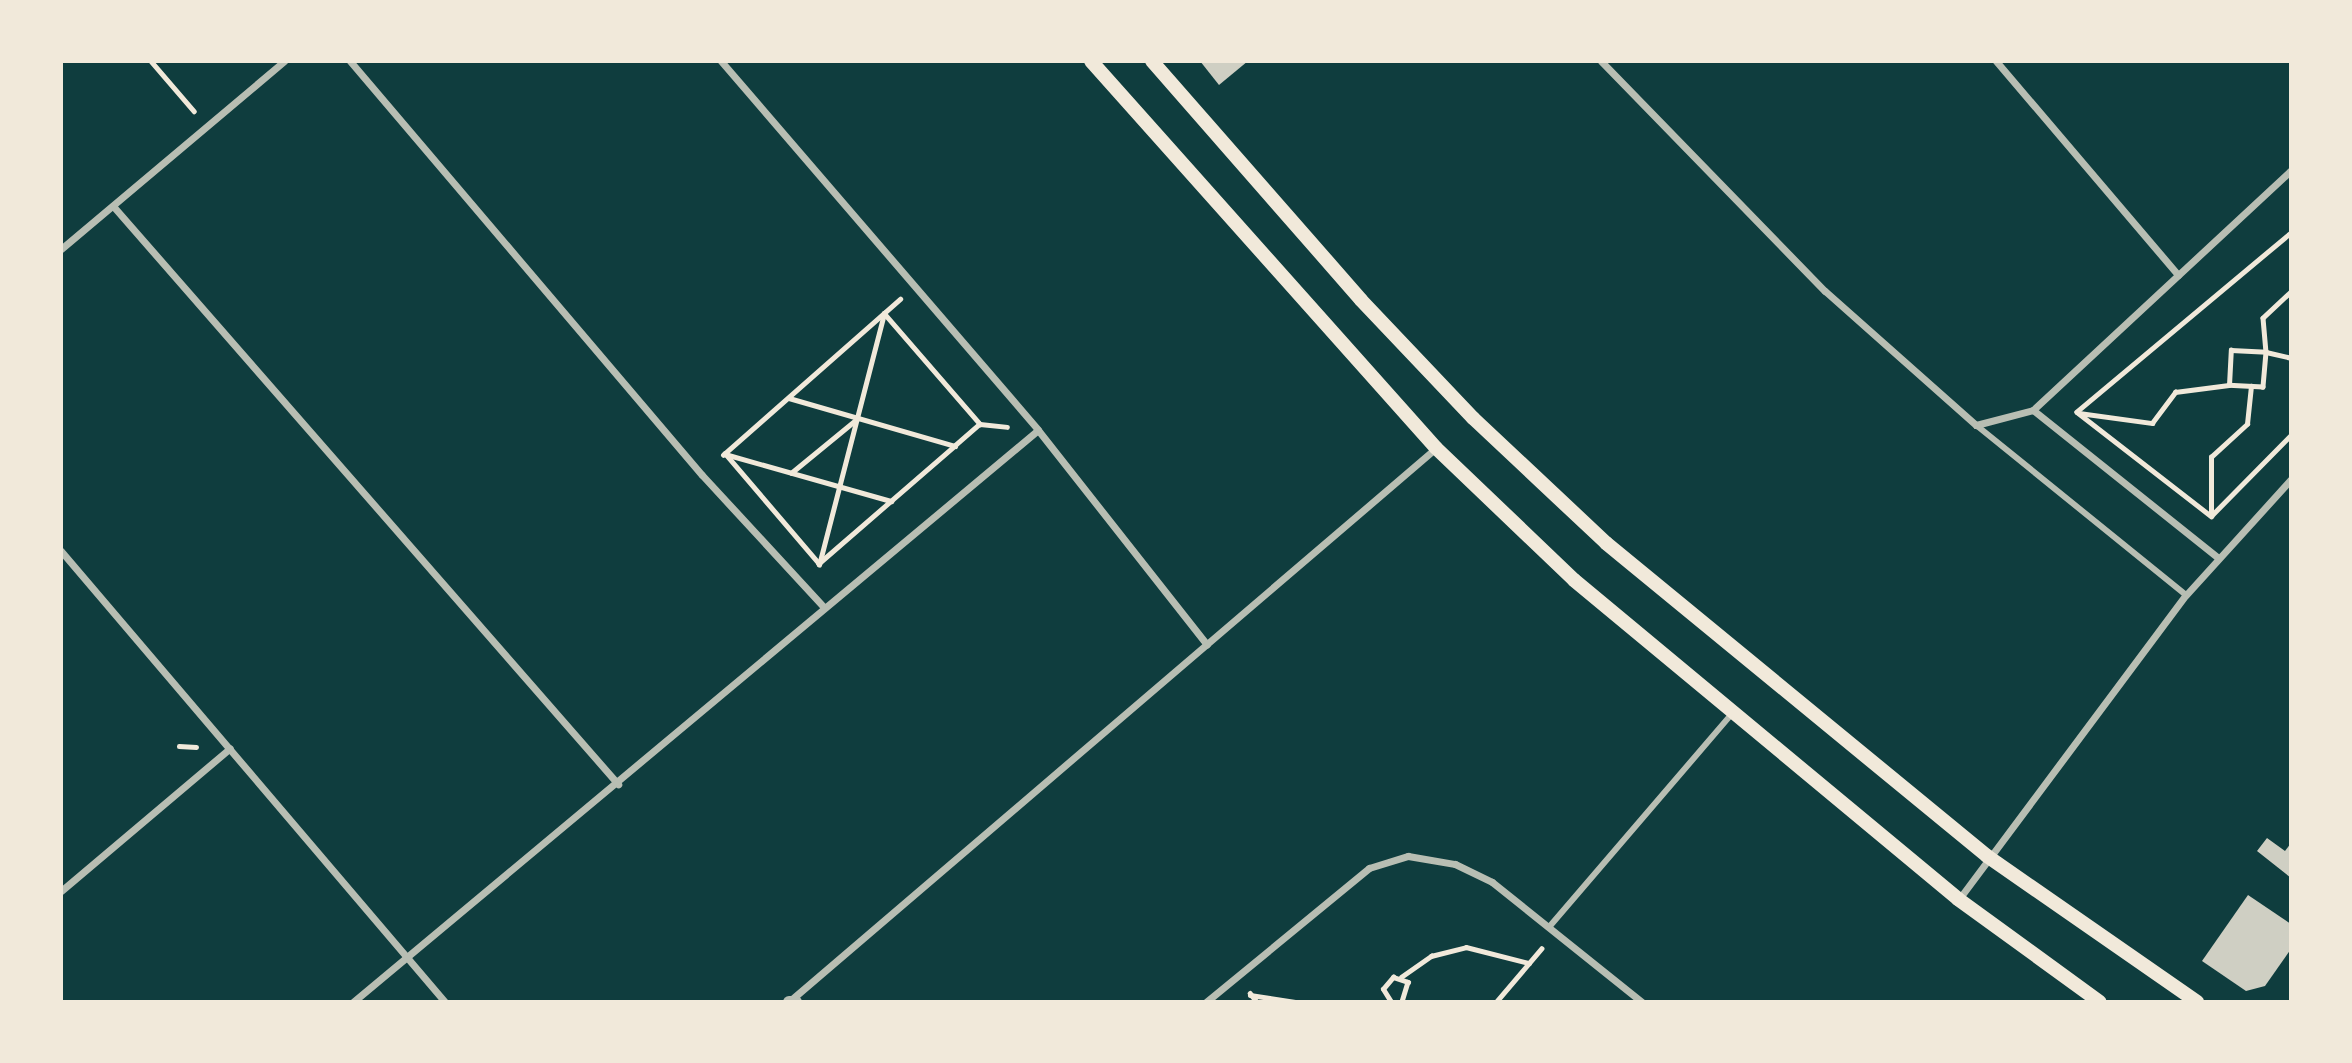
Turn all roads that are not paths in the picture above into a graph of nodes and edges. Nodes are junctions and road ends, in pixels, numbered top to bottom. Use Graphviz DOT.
graph roads {
  1 [pos="284,61"];
  2 [pos="350,61"];
  3 [pos="721,61"];
  4 [pos="1091,61"];
  5 [pos="1152,61"];
  6 [pos="1601,61"];
  7 [pos="1996,61"];
  8 [pos="2291,170"];
  9 [pos="113,206"];
  10 [pos="61,249"];
  11 [pos="2178,275"];
  12 [pos="2033,410"];
  13 [pos="1976,425"];
  14 [pos="1038,430"];
  15 [pos="1436,448"];
  16 [pos="2291,479"];
  17 [pos="61,551"];
  18 [pos="2217,557"];
  19 [pos="2186,595"];
  20 [pos="824,607"];
  21 [pos="1207,645"];
  22 [pos="1732,714"];
  23 [pos="230,748"];
  24 [pos="618,784"];
  25 [pos="1987,856"];
  26 [pos="61,891"];
  27 [pos="1958,899"];
  28 [pos="1553,928"];
  29 [pos="406,956"];
  30 [pos="792,1001"];
  31 [pos="353,1002"];
  32 [pos="445,1002"];
  33 [pos="1206,1002"];
  34 [pos="1642,1002"];
  35 [pos="2101,1002"];
  36 [pos="2197,1002"];
  1 -- 9 [label="street"];
  2 -- 20 [label="street"];
  3 -- 14 [label="street"];
  4 -- 15 [label="main road"];
  5 -- 25 [label="main road"];
  6 -- 13 [label="street"];
  7 -- 11 [label="street"];
  8 -- 11 [label="street"];
  9 -- 10 [label="street"];
  9 -- 24 [label="street"];
  11 -- 12 [label="street"];
  12 -- 13 [label="street"];
  12 -- 18 [label="street"];
  13 -- 19 [label="street"];
  14 -- 20 [label="street"];
  14 -- 21 [label="street"];
  15 -- 21 [label="street"];
  15 -- 22 [label="main road"];
  16 -- 18 [label="street"];
  17 -- 23 [label="street"];
  18 -- 19 [label="street"];
  19 -- 25 [label="street"];
  20 -- 24 [label="street"];
  21 -- 30 [label="street"];
  22 -- 27 [label="main road"];
  22 -- 28 [label="street"];
  23 -- 26 [label="street"];
  23 -- 29 [label="street"];
  24 -- 29 [label="street"];
  25 -- 27 [label="street"];
  25 -- 36 [label="main road"];
  27 -- 35 [label="main road"];
  28 -- 33 [label="street"];
  28 -- 34 [label="street"];
  29 -- 31 [label="street"];
  29 -- 32 [label="street"];
}
